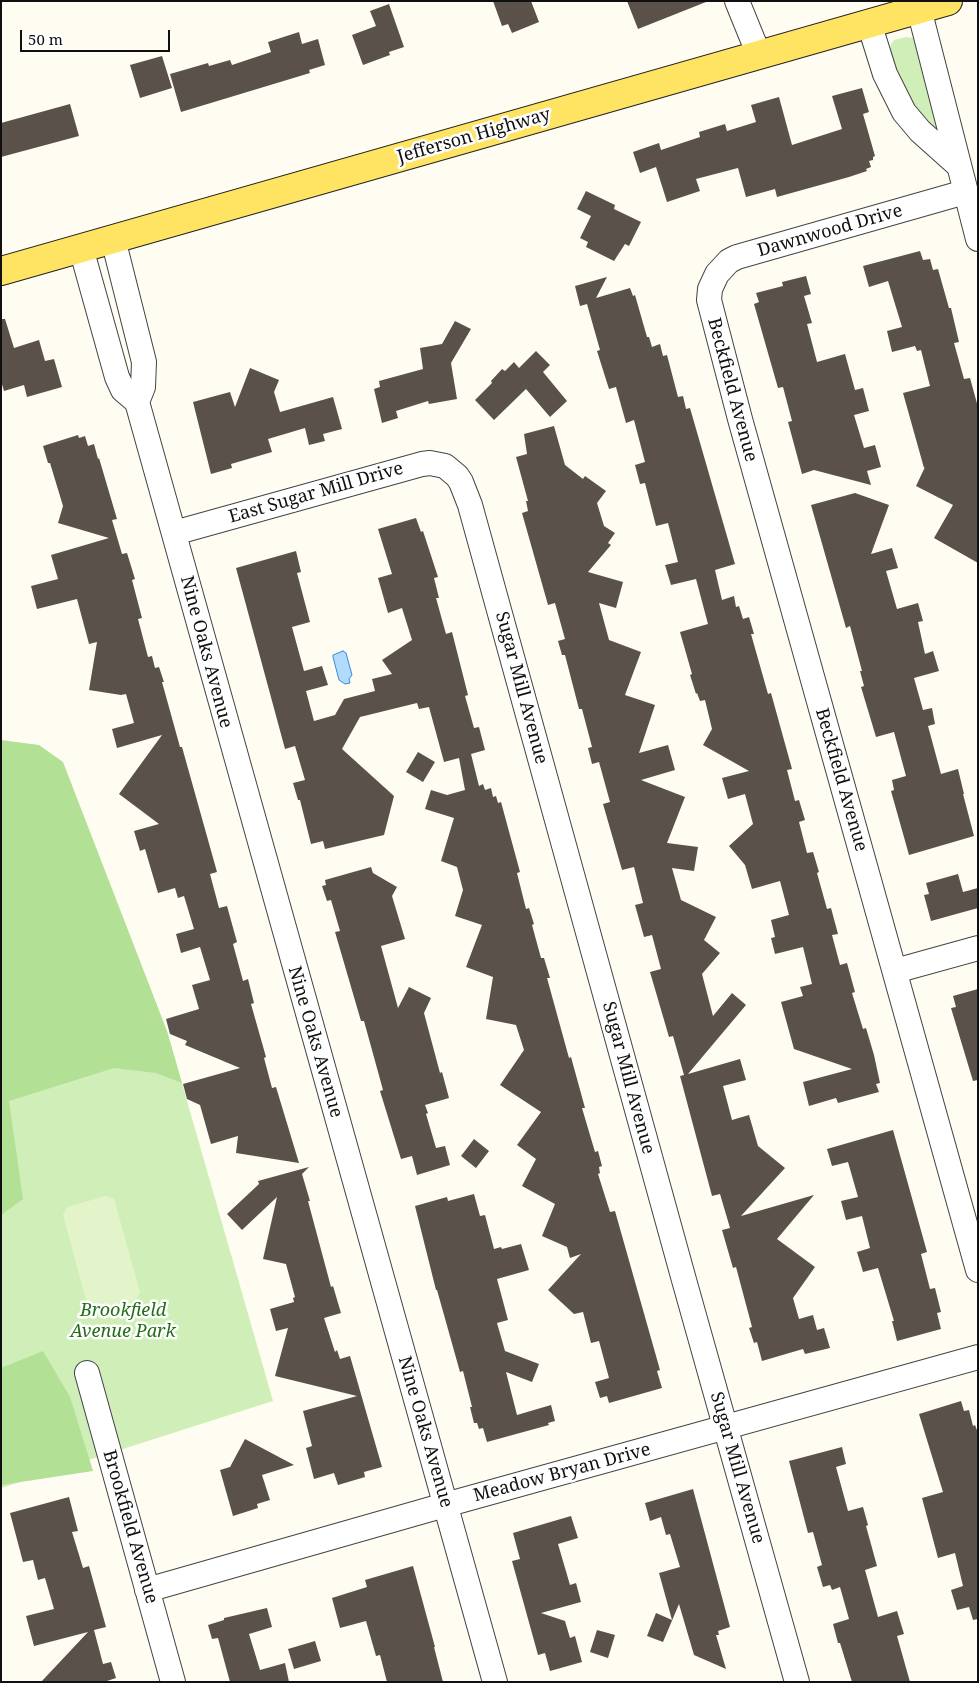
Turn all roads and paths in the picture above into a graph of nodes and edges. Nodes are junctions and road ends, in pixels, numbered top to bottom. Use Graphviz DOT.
graph roads {
  1 [pos="737,1"];
  2 [pos="948,1"];
  3 [pos="919,9"];
  4 [pos="869,23"];
  5 [pos="759,55"];
  6 [pos="958,166"];
  7 [pos="965,192"];
  8 [pos="113,239"];
  9 [pos="978,239"];
  10 [pos="81,248"];
  11 [pos="1,271"];
  12 [pos="710,289"];
  13 [pos="136,402"];
  14 [pos="457,476"];
  15 [pos="174,533"];
  16 [pos="978,948"];
  17 [pos="895,971"];
  18 [pos="978,1270"];
  19 [pos="978,1357"];
  20 [pos="87,1373"];
  21 [pos="725,1427"];
  22 [pos="445,1505"];
  23 [pos="147,1590"];
  24 [pos="173,1682"];
  25 [pos="495,1682"];
  26 [pos="797,1682"];
  1 -- 5 [label="street"];
  2 -- 3 [label="main road, Jefferson Highway"];
  3 -- 4 [label="main road, Jefferson Highway"];
  3 -- 6 [label="street"];
  4 -- 5 [label="main road, Jefferson Highway"];
  4 -- 6 [label="street"];
  5 -- 8 [label="main road, Jefferson Highway"];
  6 -- 7 [label="street"];
  7 -- 9 [label="street"];
  7 -- 12 [label="street, Dawnwood Drive"];
  8 -- 10 [label="main road, Jefferson Highway"];
  8 -- 13 [label="street"];
  10 -- 11 [label="main road, Jefferson Highway"];
  10 -- 13 [label="street, Nine Oaks Avenue"];
  12 -- 17 [label="street, Beckfield Avenue"];
  13 -- 15 [label="street, Nine Oaks Avenue"];
  14 -- 15 [label="street, East Sugar Mill Drive"];
  14 -- 21 [label="street, Sugar Mill Avenue"];
  15 -- 22 [label="street, Nine Oaks Avenue"];
  16 -- 17 [label="street"];
  17 -- 18 [label="street, Beckfield Avenue"];
  19 -- 21 [label="street, Meadow Bryan Drive"];
  20 -- 23 [label="street, Brookfield Avenue"];
  21 -- 22 [label="street, Meadow Bryan Drive"];
  21 -- 26 [label="street, Sugar Mill Avenue"];
  22 -- 23 [label="street, Meadow Bryan Drive"];
  22 -- 25 [label="street, Nine Oaks Avenue"];
  23 -- 24 [label="street, Brookfield Avenue"];
}
